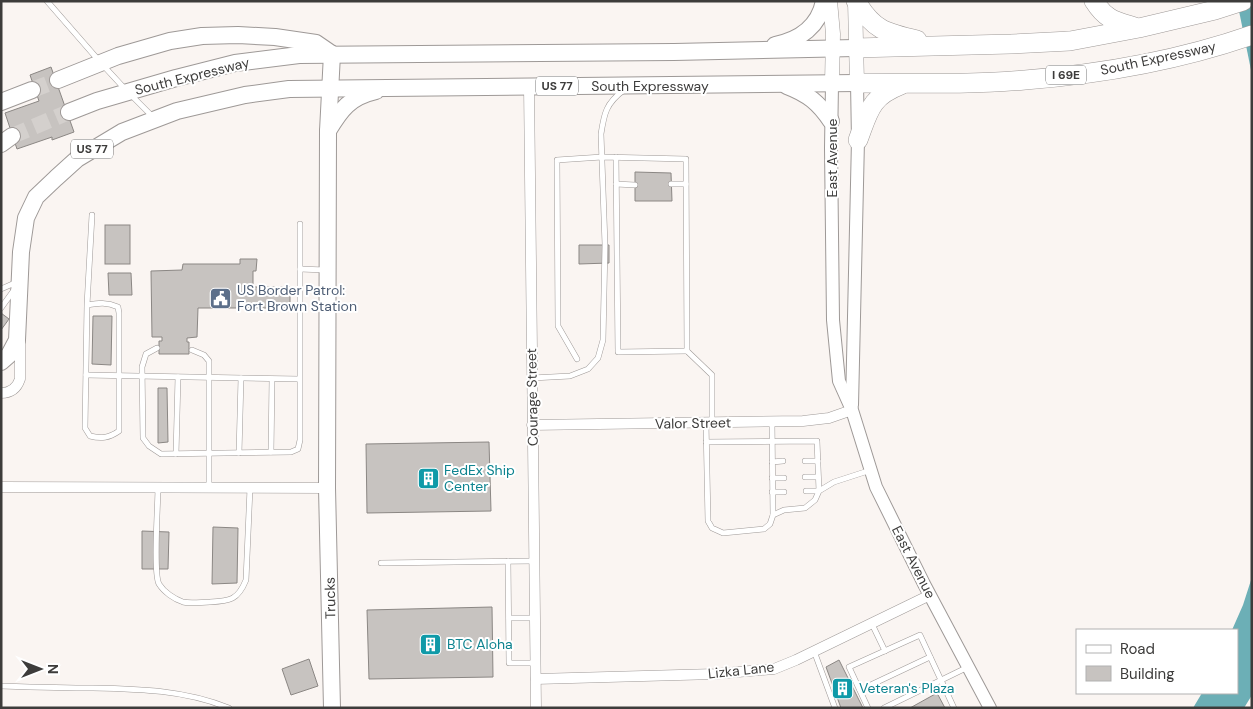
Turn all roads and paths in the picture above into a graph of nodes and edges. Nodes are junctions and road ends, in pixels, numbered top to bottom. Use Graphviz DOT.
graph roads {
  1 [pos="47,1"];
  2 [pos="824,1"];
  3 [pos="830,1"];
  4 [pos="856,1"];
  5 [pos="1094,1"];
  6 [pos="1243,1"];
  7 [pos="1139,28"];
  8 [pos="1252,35"];
  9 [pos="943,46"];
  10 [pos="856,48"];
  11 [pos="833,49"];
  12 [pos="744,51"];
  13 [pos="332,54"];
  14 [pos="101,63"];
  15 [pos="58,80"];
  16 [pos="857,83"];
  17 [pos="904,83"];
  18 [pos="832,84"];
  19 [pos="785,85"];
  20 [pos="529,86"];
  21 [pos="630,86"];
  22 [pos="394,87"];
  23 [pos="329,88"];
  24 [pos="32,90"];
  25 [pos="129,93"];
  26 [pos="1,102"];
  27 [pos="69,112"];
  28 [pos="155,119"];
  29 [pos="831,121"];
  30 [pos="328,131"];
  31 [pos="858,140"];
  32 [pos="602,157"];
  33 [pos="616,157"];
  34 [pos="616,184"];
  35 [pos="671,184"];
  36 [pos="686,184"];
  37 [pos="635,185"];
  38 [pos="92,215"];
  39 [pos="300,224"];
  40 [pos="300,269"];
  41 [pos="328,270"];
  42 [pos="20,281"];
  43 [pos="1,289"];
  44 [pos="87,304"];
  45 [pos="1,308"];
  46 [pos="20,308"];
  47 [pos="157,348"];
  48 [pos="192,350"];
  49 [pos="687,351"];
  50 [pos="577,359"];
  51 [pos="1,362"];
  52 [pos="86,375"];
  53 [pos="118,376"];
  54 [pos="142,377"];
  55 [pos="178,377"];
  56 [pos="209,377"];
  57 [pos="241,378"];
  58 [pos="532,378"];
  59 [pos="272,379"];
  60 [pos="299,379"];
  61 [pos="1,393"];
  62 [pos="852,410"];
  63 [pos="709,422"];
  64 [pos="772,422"];
  65 [pos="532,424"];
  66 [pos="706,442"];
  67 [pos="771,442"];
  68 [pos="239,452"];
  69 [pos="271,452"];
  70 [pos="209,453"];
  71 [pos="176,454"];
  72 [pos="805,461"];
  73 [pos="818,461"];
  74 [pos="772,462"];
  75 [pos="783,462"];
  76 [pos="871,470"];
  77 [pos="805,477"];
  78 [pos="818,477"];
  79 [pos="772,478"];
  80 [pos="784,478"];
  81 [pos="1,487"];
  82 [pos="158,487"];
  83 [pos="209,488"];
  84 [pos="250,488"];
  85 [pos="328,488"];
  86 [pos="806,491"];
  87 [pos="819,491"];
  88 [pos="772,492"];
  89 [pos="784,492"];
  90 [pos="772,515"];
  91 [pos="508,561"];
  92 [pos="534,561"];
  93 [pos="380,563"];
  94 [pos="930,595"];
  95 [pos="509,618"];
  96 [pos="535,618"];
  97 [pos="872,623"];
  98 [pos="814,651"];
  99 [pos="885,651"];
  100 [pos="930,656"];
  101 [pos="536,663"];
  102 [pos="969,667"];
  103 [pos="536,678"];
  104 [pos="941,680"];
  105 [pos="1,686"];
  106 [pos="860,690"];
  107 [pos="229,708"];
  108 [pos="332,708"];
  109 [pos="536,708"];
  110 [pos="835,708"];
  111 [pos="868,708"];
  112 [pos="884,708"];
  113 [pos="954,708"];
  114 [pos="990,708"];
  1 -- 14 [label="lane"];
  2 -- 12 [label="highway"];
  3 -- 11 [label="main road"];
  4 -- 9 [label="highway"];
  4 -- 10 [label="main road"];
  5 -- 7 [label="highway"];
  6 -- 7 [label="highway, South Expressway"];
  7 -- 9 [label="highway, South Expressway"];
  8 -- 17 [label="highway, South Expressway / I 69E"];
  9 -- 10 [label="highway, South Expressway"];
  10 -- 11 [label="highway, South Expressway"];
  10 -- 16 [label="main road"];
  11 -- 12 [label="highway, South Expressway"];
  11 -- 18 [label="main road"];
  12 -- 13 [label="highway, South Expressway"];
  13 -- 14 [label="highway"];
  13 -- 23 [label="highway, Trucks"];
  13 -- 25 [label="highway, South Expressway"];
  14 -- 15 [label="highway"];
  14 -- 25 [label="lane"];
  16 -- 17 [label="highway, South Expressway / I 69E"];
  16 -- 18 [label="highway, South Expressway / US 77"];
  16 -- 31 [label="street, East Avenue"];
  17 -- 31 [label="highway"];
  18 -- 19 [label="highway, South Expressway / US 77"];
  18 -- 29 [label="street, East Avenue"];
  19 -- 21 [label="highway, South Expressway / US 77"];
  19 -- 29 [label="highway"];
  20 -- 21 [label="highway, South Expressway / US 77"];
  20 -- 22 [label="highway, South Expressway / US 77"];
  20 -- 58 [label="street, Courage Street"];
  21 -- 32 [label="lane"];
  22 -- 23 [label="highway, South Expressway / US 77"];
  22 -- 30 [label="highway"];
  23 -- 28 [label="highway, South Expressway / US 77"];
  23 -- 30 [label="highway, Trucks"];
  24 -- 26 [label="highway"];
  25 -- 27 [label="highway, South Expressway"];
  25 -- 28 [label="lane"];
  28 -- 42 [label="highway, South Expressway / US 77"];
  29 -- 62 [label="street, East Avenue"];
  30 -- 41 [label="highway, Trucks"];
  31 -- 62 [label="street, East Avenue"];
  32 -- 33 [label="lane"];
  32 -- 50 [label="lane"];
  32 -- 58 [label="lane"];
  33 -- 34 [label="lane"];
  33 -- 36 [label="lane"];
  34 -- 37 [label="lane"];
  34 -- 49 [label="lane"];
  35 -- 36 [label="lane"];
  36 -- 49 [label="lane"];
  38 -- 44 [label="lane"];
  39 -- 40 [label="lane"];
  40 -- 41 [label="lane"];
  40 -- 60 [label="lane"];
  41 -- 85 [label="highway, Trucks"];
  42 -- 43 [label="lane"];
  42 -- 45 [label="lane"];
  42 -- 46 [label="highway, South Expressway / US 77"];
  44 -- 52 [label="lane"];
  44 -- 53 [label="lane"];
  46 -- 51 [label="highway, South Expressway / US 77"];
  46 -- 61 [label="street, South Expressway"];
  47 -- 54 [label="lane"];
  48 -- 56 [label="lane"];
  49 -- 63 [label="lane"];
  52 -- 53 [label="lane"];
  52 -- 53 [label="lane"];
  53 -- 54 [label="lane"];
  54 -- 55 [label="lane"];
  54 -- 71 [label="lane"];
  55 -- 56 [label="lane"];
  55 -- 71 [label="lane"];
  56 -- 57 [label="lane"];
  56 -- 70 [label="lane"];
  57 -- 59 [label="lane"];
  57 -- 68 [label="lane"];
  58 -- 65 [label="street, Courage Street"];
  59 -- 60 [label="lane"];
  59 -- 69 [label="lane"];
  60 -- 69 [label="lane"];
  62 -- 64 [label="street, Valor Street"];
  62 -- 76 [label="street, East Avenue"];
  63 -- 64 [label="street, Valor Street"];
  63 -- 65 [label="street, Valor Street"];
  63 -- 66 [label="lane"];
  64 -- 67 [label="lane"];
  65 -- 92 [label="street, Courage Street"];
  66 -- 67 [label="lane"];
  66 -- 90 [label="lane"];
  67 -- 73 [label="lane"];
  67 -- 74 [label="lane"];
  68 -- 69 [label="lane"];
  68 -- 70 [label="lane"];
  70 -- 71 [label="lane"];
  70 -- 83 [label="lane"];
  72 -- 73 [label="lane"];
  73 -- 78 [label="lane"];
  74 -- 75 [label="lane"];
  74 -- 79 [label="lane"];
  76 -- 87 [label="lane"];
  76 -- 94 [label="street, East Avenue"];
  77 -- 78 [label="lane"];
  78 -- 87 [label="lane"];
  79 -- 80 [label="lane"];
  79 -- 88 [label="lane"];
  81 -- 82 [label="street"];
  82 -- 83 [label="street"];
  82 -- 84 [label="lane"];
  83 -- 84 [label="street"];
  84 -- 85 [label="street"];
  85 -- 108 [label="highway, Trucks"];
  86 -- 87 [label="lane"];
  87 -- 90 [label="lane"];
  88 -- 89 [label="lane"];
  88 -- 90 [label="lane"];
  91 -- 92 [label="lane"];
  91 -- 93 [label="lane"];
  91 -- 95 [label="lane"];
  92 -- 96 [label="street, Courage Street"];
  94 -- 97 [label="street, Lizka Lane"];
  94 -- 102 [label="street, East Avenue"];
  95 -- 96 [label="lane"];
  95 -- 101 [label="lane"];
  96 -- 101 [label="street, Courage Street"];
  97 -- 98 [label="street, Lizka Lane"];
  97 -- 99 [label="lane"];
  98 -- 103 [label="street, Lizka Lane"];
  98 -- 110 [label="lane"];
  99 -- 100 [label="lane"];
  99 -- 106 [label="lane"];
  100 -- 104 [label="lane"];
  100 -- 106 [label="lane"];
  101 -- 103 [label="street, Courage Street"];
  102 -- 104 [label="lane"];
  102 -- 114 [label="street, East Avenue"];
  103 -- 109 [label="street, Courage Street"];
  104 -- 112 [label="lane"];
  104 -- 113 [label="lane"];
  105 -- 107 [label="lane"];
  106 -- 111 [label="lane"];
}
